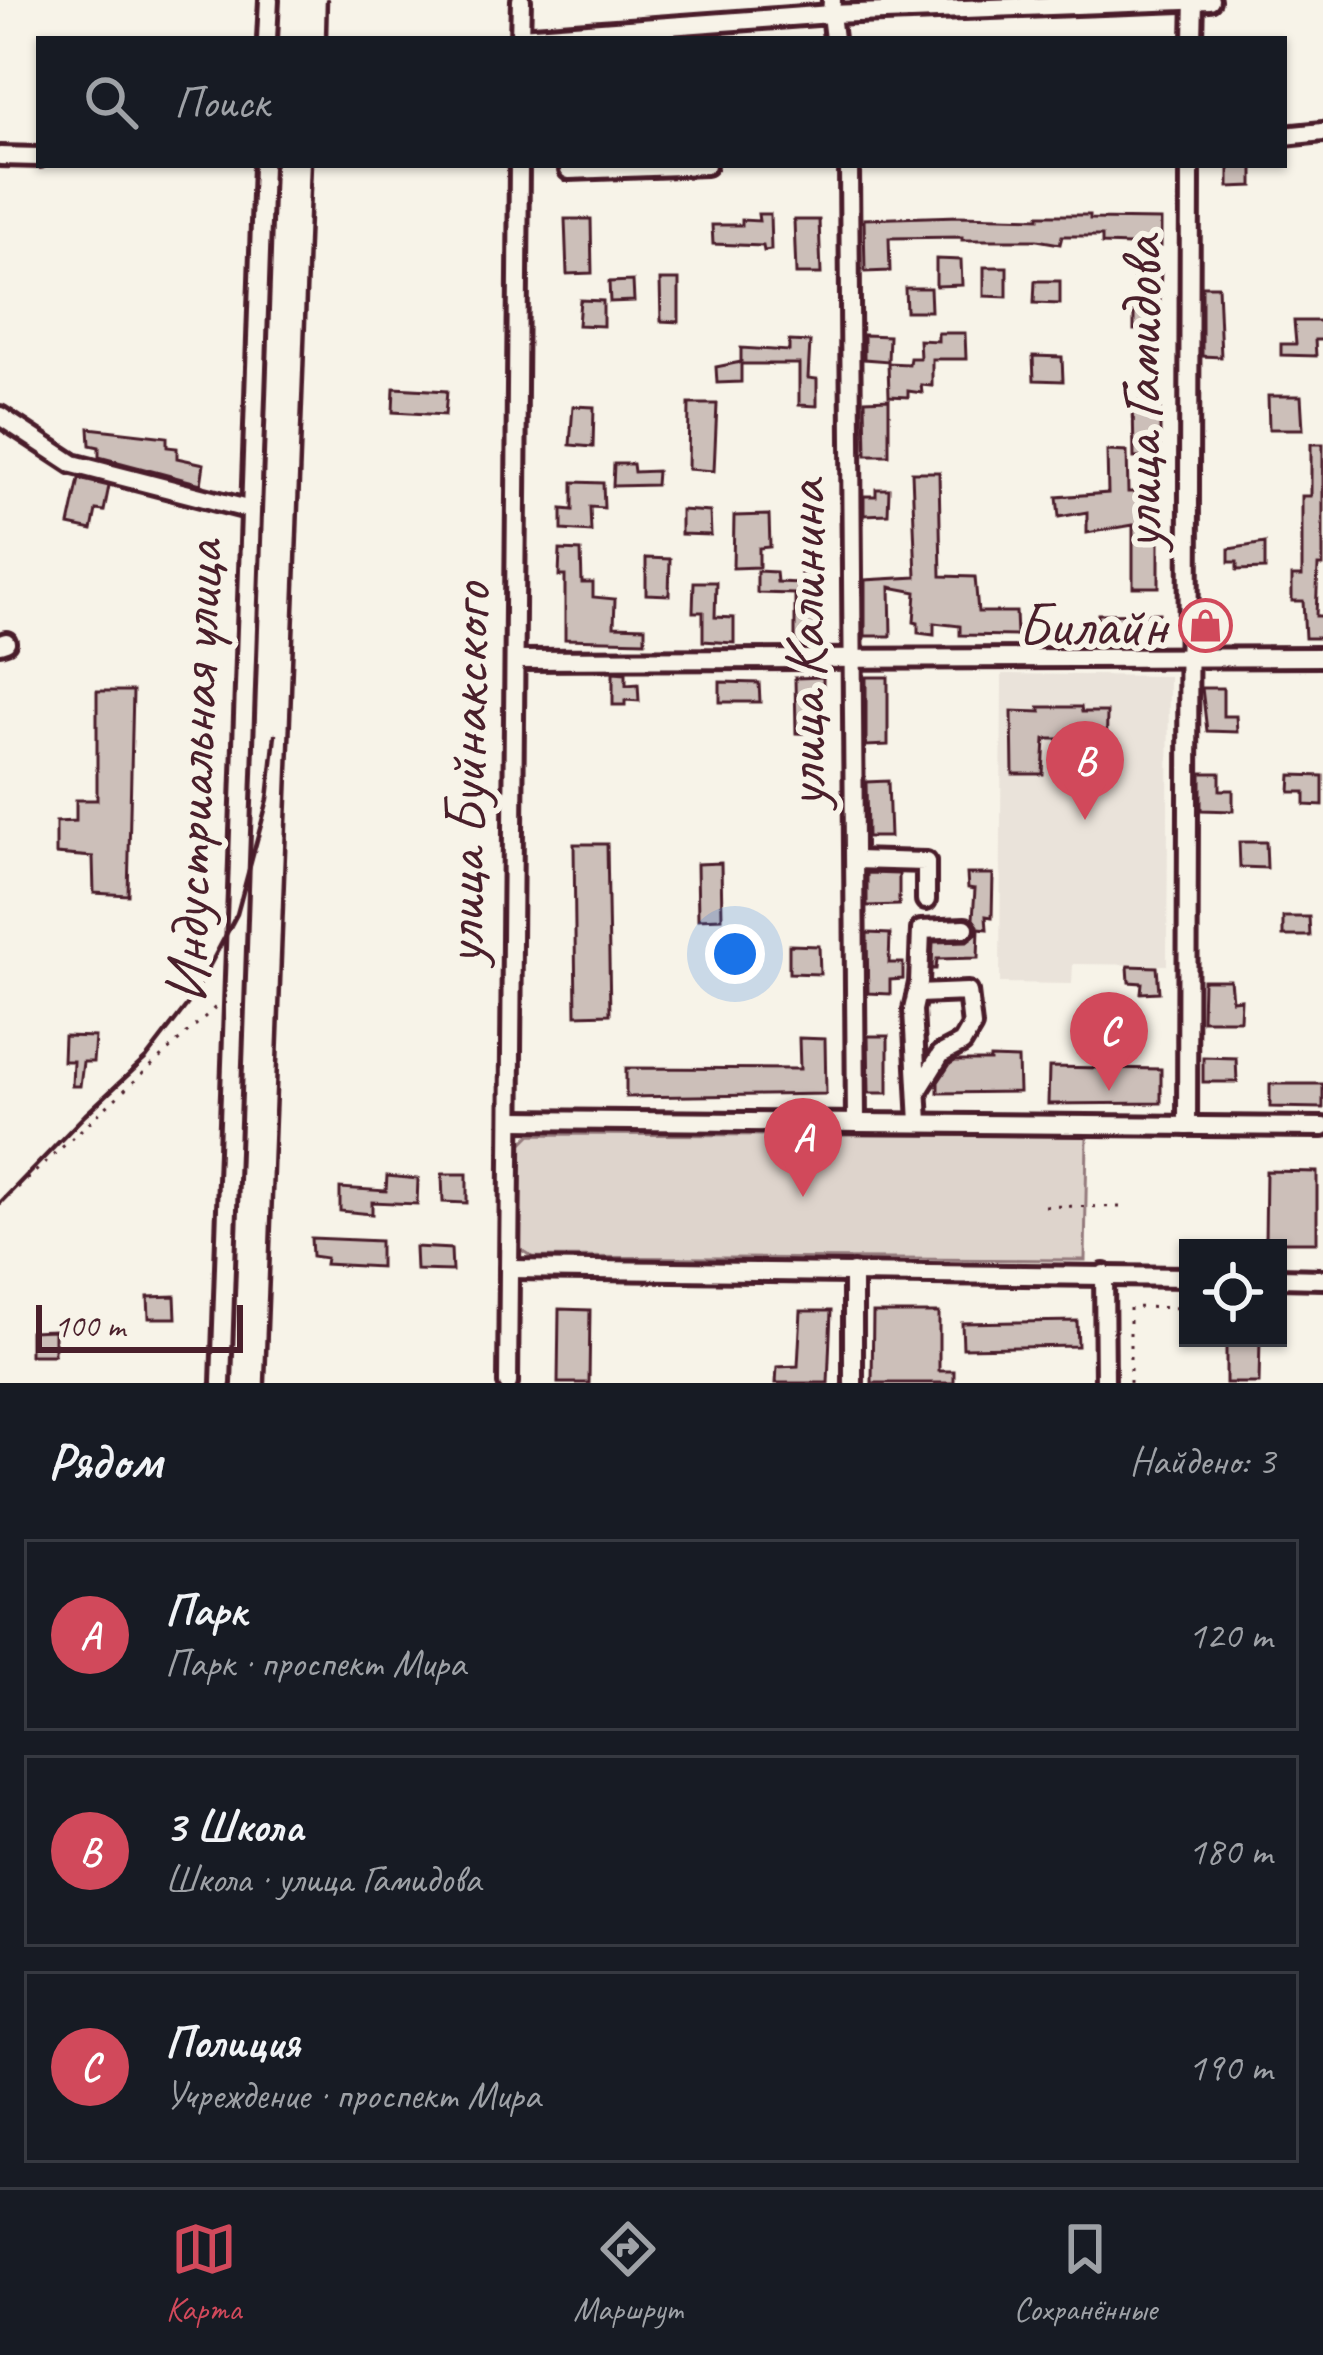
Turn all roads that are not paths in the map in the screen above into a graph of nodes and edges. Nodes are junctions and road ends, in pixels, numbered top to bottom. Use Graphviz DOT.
graph roads {
  1 [pos="268,0"];
  2 [pos="521,0"];
  3 [pos="1194,0"];
  4 [pos="1210,0"];
  5 [pos="832,7"];
  6 [pos="267,36"];
  7 [pos="520,36"];
  8 [pos="540,36"];
  9 [pos="1193,36"];
  10 [pos="1323,132"];
  11 [pos="1287,136"];
  12 [pos="0,156"];
  13 [pos="36,157"];
  14 [pos="263,168"];
  15 [pos="519,168"];
  16 [pos="624,168"];
  17 [pos="849,168"];
  18 [pos="1190,168"];
  19 [pos="569,170"];
  20 [pos="0,416"];
  21 [pos="251,510"];
  22 [pos="1189,657"];
  23 [pos="1323,657"];
  24 [pos="853,659"];
  25 [pos="515,660"];
  26 [pos="855,860"];
  27 [pos="926,900"];
  28 [pos="965,928"];
  29 [pos="917,994"];
  30 [pos="918,1092"];
  31 [pos="511,1120"];
  32 [pos="856,1123"];
  33 [pos="919,1123"];
  34 [pos="1187,1126"];
  35 [pos="1323,1126"];
  36 [pos="509,1269"];
  37 [pos="853,1272"];
  38 [pos="1104,1274"];
  39 [pos="1179,1277"];
  40 [pos="1287,1278"];
  41 [pos="1323,1279"];
  42 [pos="221,1383"];
  43 [pos="508,1383"];
  44 [pos="853,1383"];
  45 [pos="1105,1383"];
  1 -- 6 [label="street"];
  2 -- 7 [label="street"];
  3 -- 4 [label="street"];
  3 -- 5 [label="street"];
  3 -- 9 [label="street"];
  5 -- 8 [label="street"];
  10 -- 11 [label="street"];
  12 -- 13 [label="street"];
  14 -- 21 [label="street, Индустриальная улица"];
  15 -- 25 [label="street, улица Буйнакского"];
  16 -- 19 [label="street"];
  17 -- 24 [label="street, улица Калинина"];
  18 -- 22 [label="street, улица Гамидова"];
  20 -- 21 [label="street"];
  21 -- 42 [label="street, Индустриальная улица"];
  22 -- 23 [label="street"];
  22 -- 24 [label="street"];
  22 -- 34 [label="street, улица Гамидова"];
  24 -- 25 [label="street"];
  24 -- 26 [label="street, улица Калинина"];
  25 -- 31 [label="street, улица Буйнакского"];
  26 -- 27 [label="street"];
  26 -- 32 [label="street, улица Калинина"];
  28 -- 29 [label="street"];
  29 -- 30 [label="street"];
  29 -- 30 [label="street"];
  30 -- 33 [label="street"];
  31 -- 32 [label="street"];
  31 -- 36 [label="street, улица Буйнакского"];
  32 -- 33 [label="street"];
  33 -- 34 [label="street"];
  34 -- 35 [label="street"];
  36 -- 37 [label="street"];
  36 -- 43 [label="street, улица Буйнакского"];
  37 -- 38 [label="street"];
  37 -- 44 [label="street"];
  38 -- 39 [label="street"];
  38 -- 45 [label="street"];
  40 -- 41 [label="street"];
}
